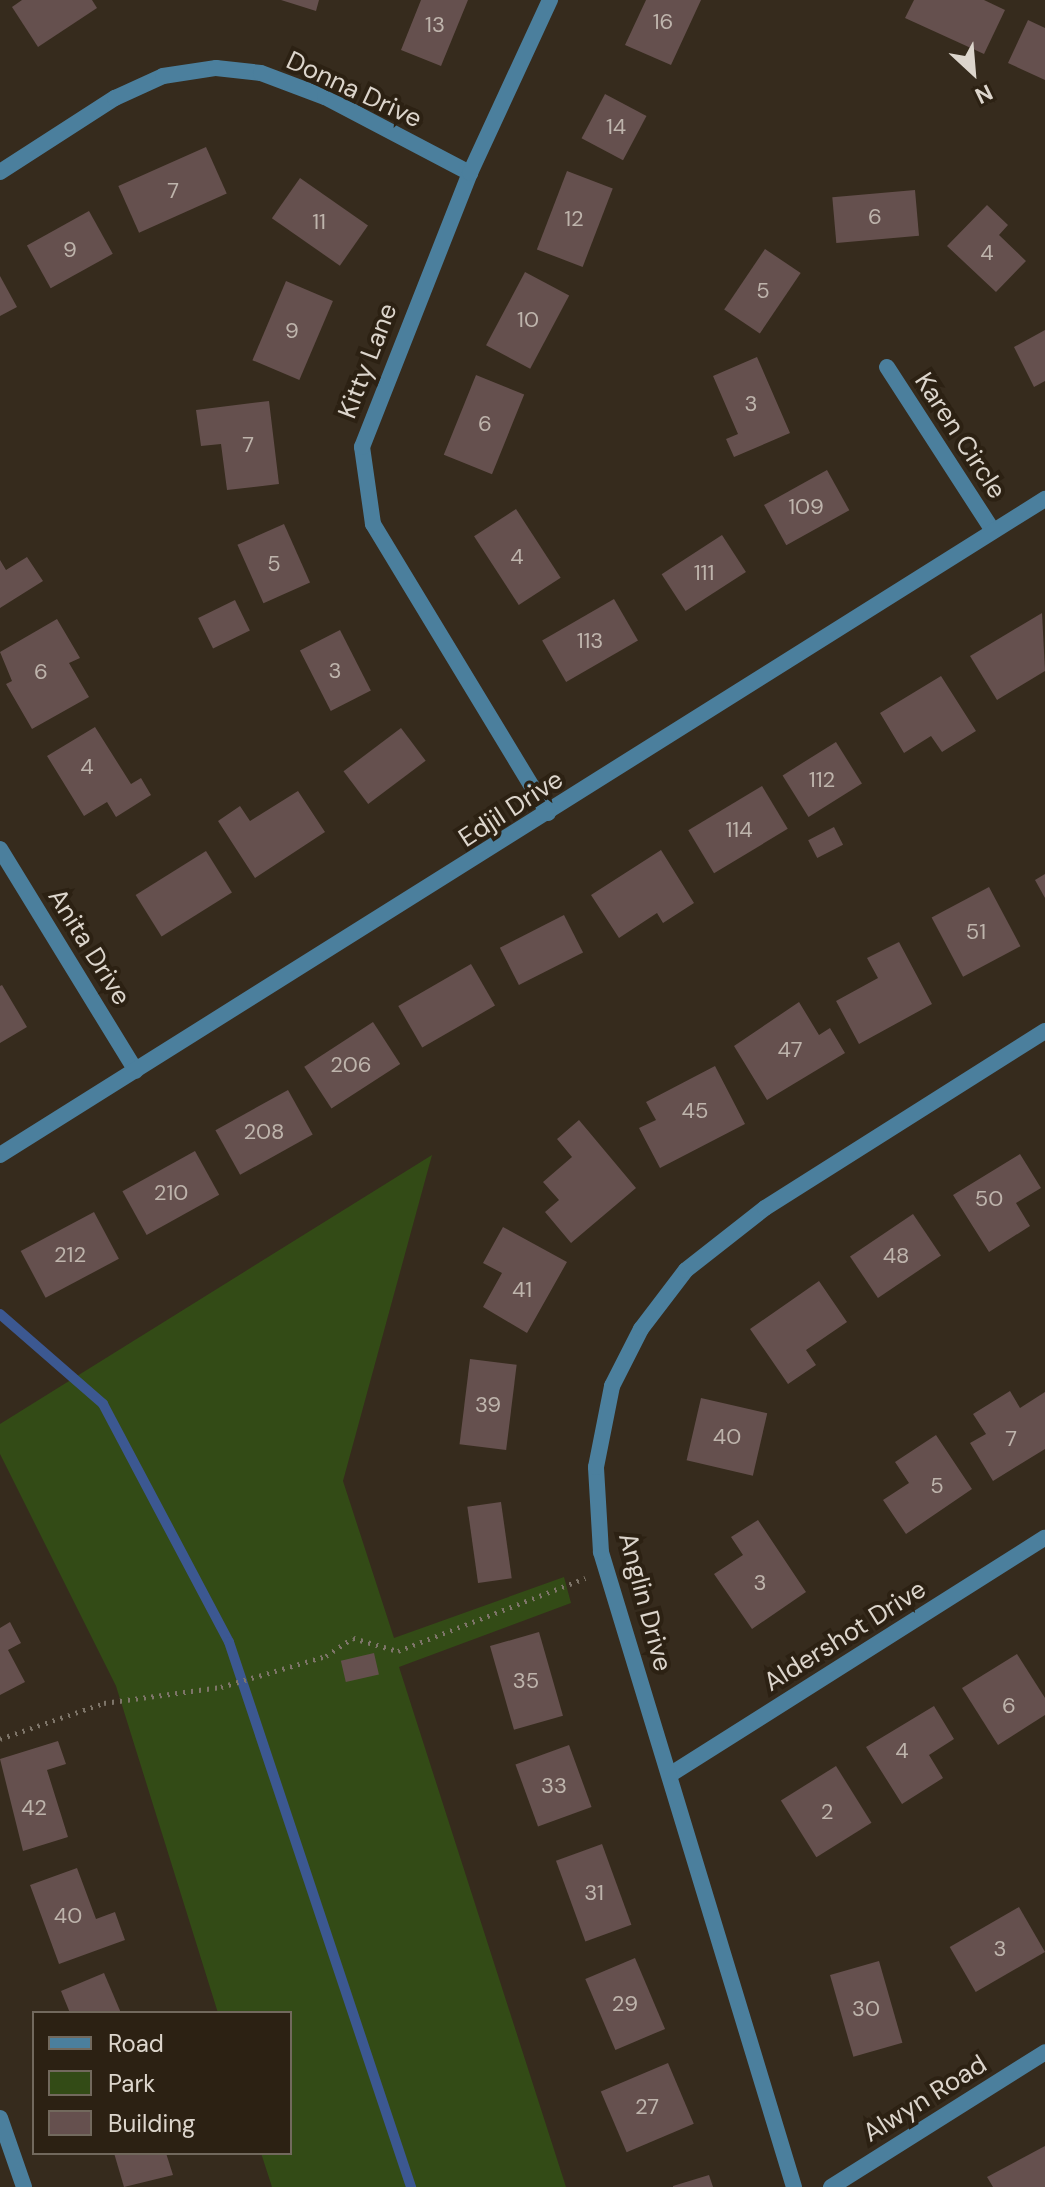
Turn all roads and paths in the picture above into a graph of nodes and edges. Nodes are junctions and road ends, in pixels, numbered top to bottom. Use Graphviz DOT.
graph roads {
  1 [pos="550,0"];
  2 [pos="0,172"];
  3 [pos="470,173"];
  4 [pos="887,367"];
  5 [pos="1045,499"];
  6 [pos="993,531"];
  7 [pos="548,813"];
  8 [pos="0,849"];
  9 [pos="1045,1031"];
  10 [pos="136,1071"];
  11 [pos="0,1155"];
  12 [pos="1045,1538"];
  13 [pos="606,1570"];
  14 [pos="0,1739"];
  15 [pos="671,1774"];
  16 [pos="1045,2052"];
  17 [pos="0,2118"];
  18 [pos="21,2186"];
  19 [pos="794,2187"];
  20 [pos="831,2187"];
  1 -- 3 [label="street, Kitty Lane"];
  2 -- 3 [label="street, Donna Drive"];
  3 -- 7 [label="street, Kitty Lane"];
  4 -- 6 [label="street, Karen Circle"];
  5 -- 6 [label="street, Edjil Drive"];
  6 -- 7 [label="street, Edjil Drive"];
  7 -- 10 [label="street, Edjil Drive"];
  8 -- 10 [label="street, Anita Drive"];
  9 -- 13 [label="street, Anglin Drive"];
  10 -- 11 [label="street, Edjil Drive"];
  12 -- 15 [label="street, Aldershot Drive"];
  13 -- 14 [label="path"];
  13 -- 15 [label="street, Anglin Drive"];
  15 -- 19 [label="street, Anglin Drive"];
  16 -- 20 [label="street, Alwyn Road"];
  17 -- 18 [label="street"];
}
